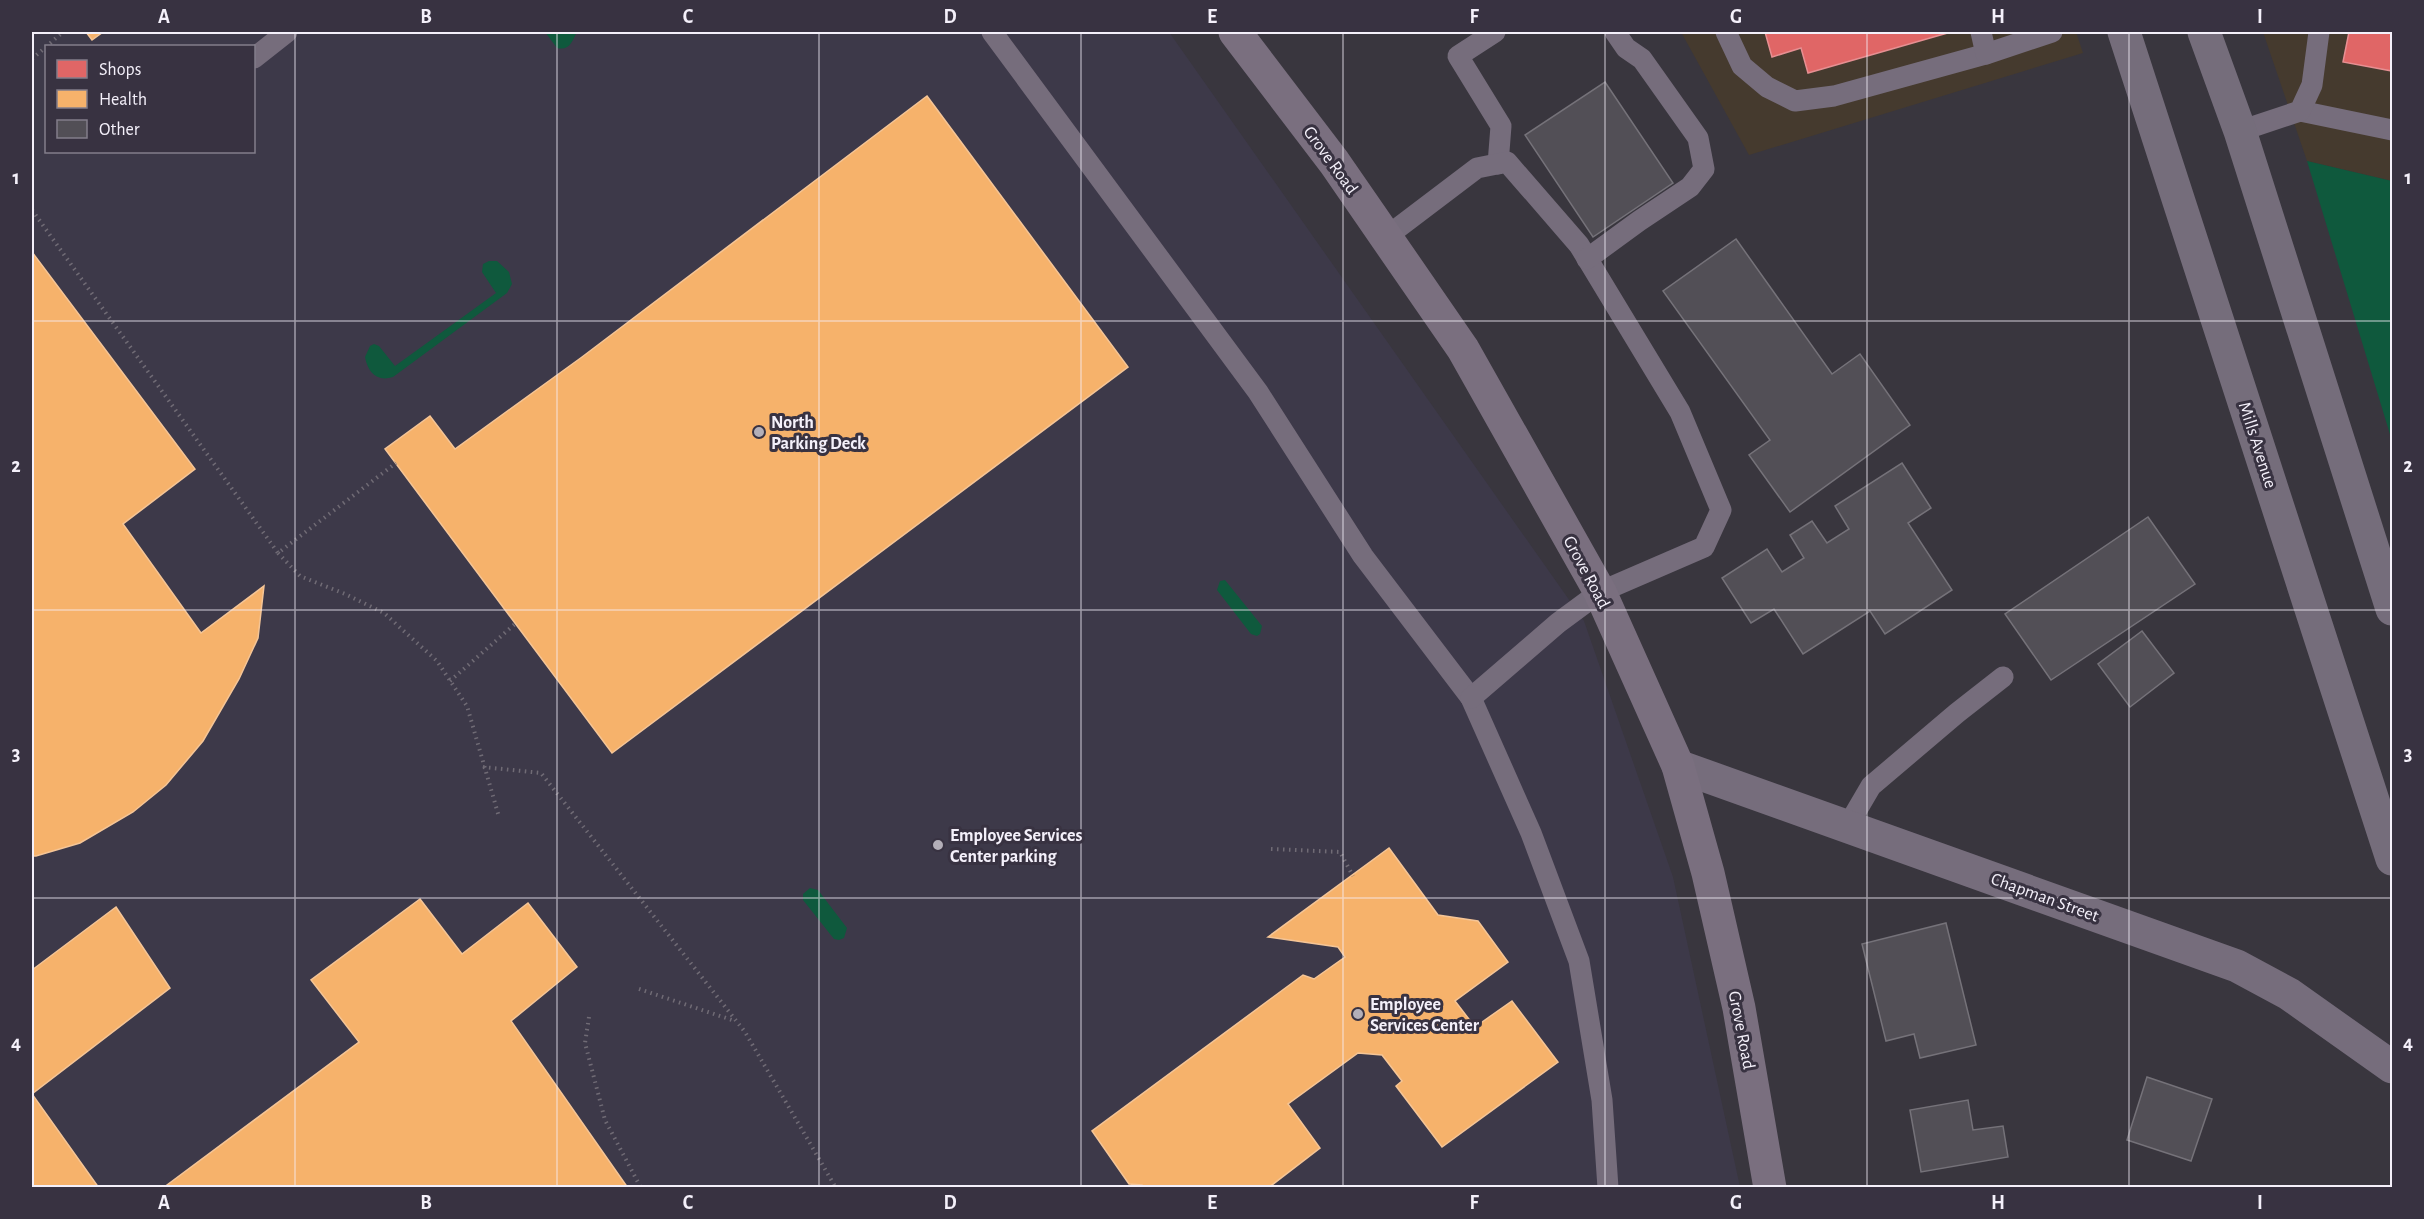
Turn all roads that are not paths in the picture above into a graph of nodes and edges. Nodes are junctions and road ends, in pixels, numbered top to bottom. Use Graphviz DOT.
graph roads {
  1 [pos="287,32"];
  2 [pos="992,32"];
  3 [pos="1235,32"];
  4 [pos="1495,32"];
  5 [pos="1615,32"];
  6 [pos="1726,32"];
  7 [pos="1981,32"];
  8 [pos="2052,32"];
  9 [pos="2124,32"];
  10 [pos="2204,32"];
  11 [pos="2319,32"];
  12 [pos="1986,54"];
  13 [pos="255,57"];
  14 [pos="2300,111"];
  15 [pos="2240,130"];
  16 [pos="2392,130"];
  17 [pos="1498,164"];
  18 [pos="1386,237"];
  19 [pos="1587,259"];
  20 [pos="1600,592"];
  21 [pos="2392,609"];
  22 [pos="2003,677"];
  23 [pos="1471,699"];
  24 [pos="1678,766"];
  25 [pos="1847,827"];
  26 [pos="2392,859"];
  27 [pos="2392,1066"];
  28 [pos="1608,1188"];
  29 [pos="1770,1188"];
  1 -- 13 [label="lane"];
  2 -- 23 [label="lane"];
  3 -- 18 [label="main road, Grove Road"];
  4 -- 17 [label="lane"];
  5 -- 19 [label="lane"];
  6 -- 12 [label="lane"];
  7 -- 12 [label="lane"];
  8 -- 12 [label="lane"];
  9 -- 26 [label="main road, Mills Avenue"];
  10 -- 15 [label="main road"];
  11 -- 14 [label="lane"];
  14 -- 15 [label="lane"];
  14 -- 16 [label="lane"];
  15 -- 21 [label="main road"];
  17 -- 18 [label="lane"];
  17 -- 19 [label="lane"];
  18 -- 20 [label="main road, Grove Road"];
  19 -- 20 [label="lane"];
  20 -- 23 [label="lane"];
  20 -- 24 [label="main road, Grove Road"];
  22 -- 25 [label="lane"];
  23 -- 28 [label="lane"];
  24 -- 25 [label="street, Chapman Street"];
  24 -- 29 [label="main road, Grove Road"];
  25 -- 27 [label="street, Chapman Street"];
}
